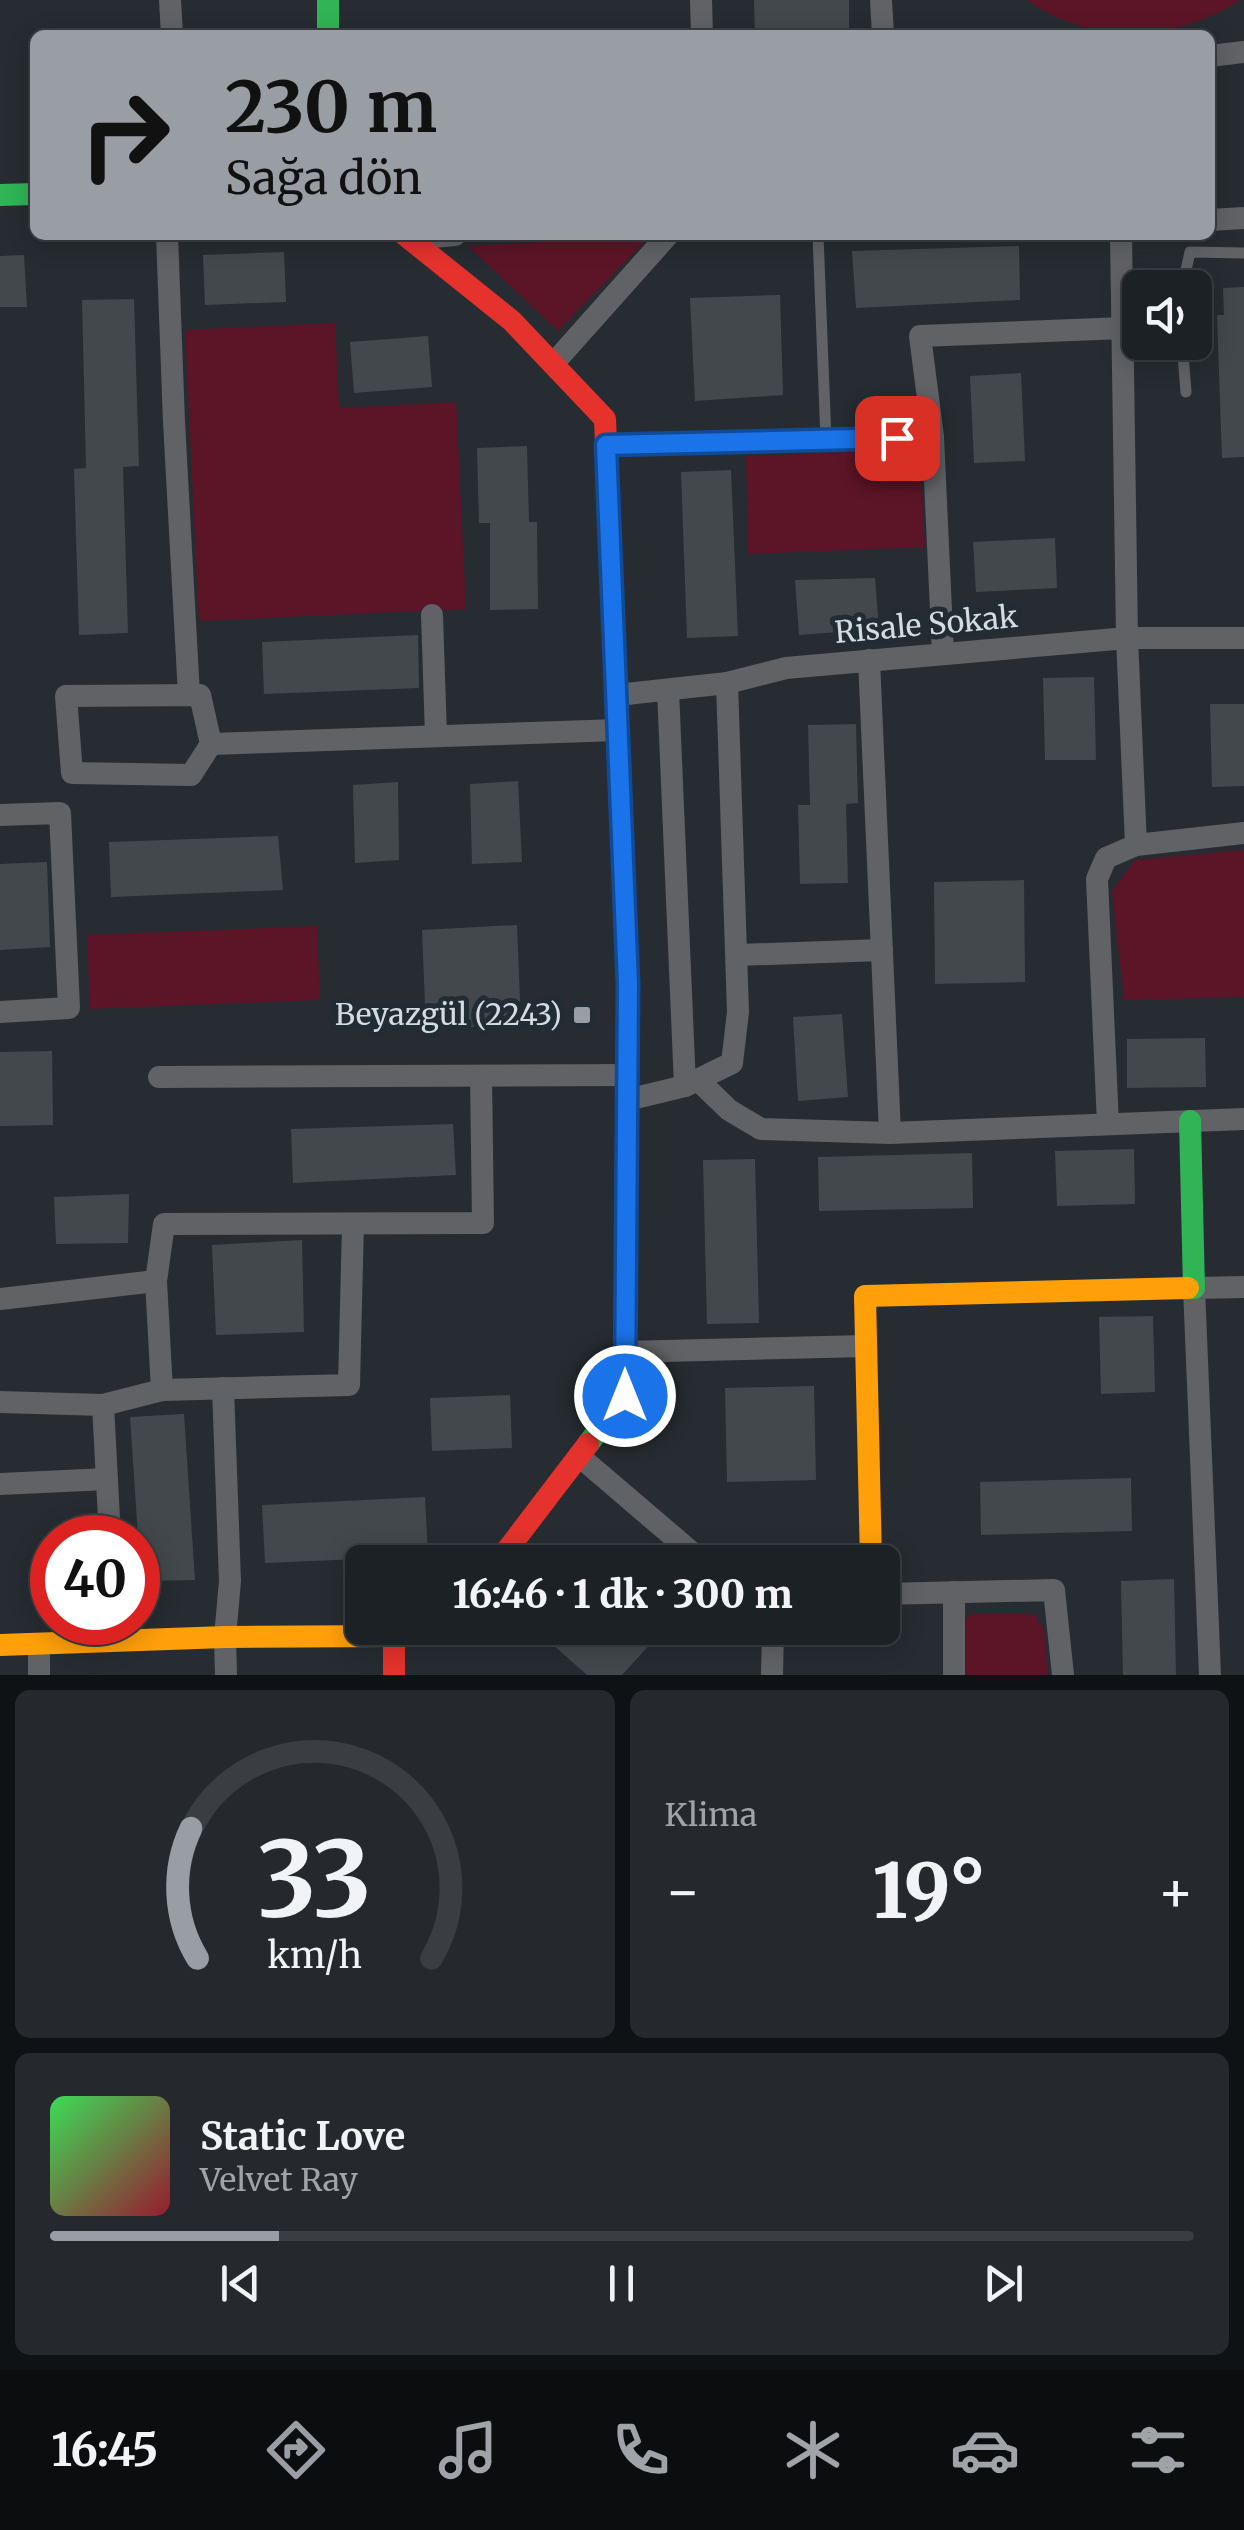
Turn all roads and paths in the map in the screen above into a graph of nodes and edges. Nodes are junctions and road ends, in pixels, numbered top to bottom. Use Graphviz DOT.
graph roads {
  1 [pos="170,0"];
  2 [pos="328,0"];
  3 [pos="701,0"];
  4 [pos="880,0"];
  5 [pos="172,30"];
  6 [pos="328,30"];
  7 [pos="702,30"];
  8 [pos="882,30"];
  9 [pos="1244,52"];
  10 [pos="1215,55"];
  11 [pos="30,194"];
  12 [pos="0,195"];
  13 [pos="1244,218"];
  14 [pos="1215,220"];
  15 [pos="167,240"];
  16 [pos="411,240"];
  17 [pos="664,240"];
  18 [pos="818,240"];
  19 [pos="1121,240"];
  20 [pos="1244,254"];
  21 [pos="1186,270"];
  22 [pos="1122,282"];
  23 [pos="1122,328"];
  24 [pos="1123,360"];
  25 [pos="1183,360"];
  26 [pos="552,364"];
  27 [pos="1186,392"];
  28 [pos="933,437"];
  29 [pos="826,440"];
  30 [pos="606,445"];
  31 [pos="432,615"];
  32 [pos="1127,638"];
  33 [pos="1244,638"];
  34 [pos="944,654"];
  35 [pos="869,660"];
  36 [pos="727,683"];
  37 [pos="668,690"];
  38 [pos="189,695"];
  39 [pos="616,695"];
  40 [pos="618,730"];
  41 [pos="436,736"];
  42 [pos="211,744"];
  43 [pos="0,815"];
  44 [pos="1244,834"];
  45 [pos="1136,845"];
  46 [pos="882,950"];
  47 [pos="736,955"];
  48 [pos="0,1012"];
  49 [pos="627,1075"];
  50 [pos="481,1076"];
  51 [pos="160,1077"];
  52 [pos="691,1083"];
  53 [pos="627,1100"];
  54 [pos="1244,1119"];
  55 [pos="1190,1121"];
  56 [pos="1108,1124"];
  57 [pos="890,1132"];
  58 [pos="353,1224"];
  59 [pos="156,1281"];
  60 [pos="1194,1288"];
  61 [pos="1244,1288"];
  62 [pos="0,1299"];
  63 [pos="866,1346"];
  64 [pos="625,1352"];
  65 [pos="223,1388"];
  66 [pos="162,1390"];
  67 [pos="0,1402"];
  68 [pos="103,1405"];
  69 [pos="579,1456"];
  70 [pos="107,1479"];
  71 [pos="0,1484"];
  72 [pos="109,1515"];
  73 [pos="511,1545"];
  74 [pos="683,1545"];
  75 [pos="871,1545"];
  76 [pos="954,1592"];
  77 [pos="900,1594"];
  78 [pos="160,1634"];
  79 [pos="345,1634"];
  80 [pos="225,1638"];
  81 [pos="30,1644"];
  82 [pos="0,1645"];
  83 [pos="38,1645"];
  84 [pos="401,1645"];
  85 [pos="773,1645"];
  86 [pos="40,1675"];
  87 [pos="226,1675"];
  88 [pos="394,1675"];
  89 [pos="772,1675"];
  90 [pos="954,1675"];
  91 [pos="1062,1675"];
  92 [pos="1210,1675"];
  1 -- 5 [label="street"];
  2 -- 6 [label="street"];
  3 -- 7 [label="street"];
  4 -- 8 [label="street"];
  9 -- 10 [label="street"];
  11 -- 12 [label="street"];
  13 -- 14 [label="street"];
  15 -- 38 [label="street"];
  16 -- 26 [label="street"];
  17 -- 26 [label="street"];
  18 -- 29 [label="lane"];
  19 -- 22 [label="street"];
  20 -- 21 [label="lane"];
  23 -- 28 [label="street"];
  24 -- 32 [label="street"];
  25 -- 27 [label="lane"];
  26 -- 30 [label="street"];
  28 -- 29 [label="street"];
  28 -- 34 [label="street"];
  29 -- 30 [label="street"];
  30 -- 39 [label="street"];
  31 -- 41 [label="street"];
  32 -- 33 [label="street, Risale Sokak"];
  32 -- 34 [label="street, Risale Sokak"];
  32 -- 45 [label="street"];
  34 -- 35 [label="street, Risale Sokak"];
  35 -- 36 [label="street, Risale Sokak"];
  35 -- 46 [label="street"];
  36 -- 37 [label="street, Risale Sokak"];
  36 -- 47 [label="street"];
  37 -- 39 [label="street, Risale Sokak"];
  37 -- 52 [label="street"];
  38 -- 42 [label="street"];
  38 -- 42 [label="street"];
  39 -- 40 [label="street"];
  40 -- 41 [label="street"];
  40 -- 49 [label="street"];
  41 -- 42 [label="street"];
  43 -- 48 [label="street"];
  44 -- 45 [label="street"];
  45 -- 56 [label="street"];
  46 -- 47 [label="street"];
  46 -- 57 [label="street"];
  47 -- 52 [label="street"];
  49 -- 50 [label="street"];
  49 -- 53 [label="street"];
  50 -- 51 [label="street"];
  50 -- 58 [label="street"];
  52 -- 53 [label="street"];
  52 -- 57 [label="street"];
  53 -- 64 [label="street"];
  54 -- 55 [label="street"];
  55 -- 56 [label="street"];
  55 -- 60 [label="street"];
  56 -- 57 [label="street"];
  58 -- 59 [label="street"];
  58 -- 65 [label="street"];
  59 -- 62 [label="street"];
  59 -- 66 [label="street"];
  60 -- 61 [label="street"];
  60 -- 63 [label="street"];
  60 -- 92 [label="street"];
  63 -- 64 [label="street"];
  63 -- 75 [label="street"];
  64 -- 69 [label="street"];
  65 -- 66 [label="street"];
  65 -- 80 [label="street"];
  66 -- 68 [label="street"];
  67 -- 68 [label="street"];
  68 -- 70 [label="street"];
  69 -- 73 [label="street"];
  69 -- 74 [label="street"];
  70 -- 71 [label="street"];
  70 -- 72 [label="street"];
  76 -- 77 [label="street"];
  76 -- 90 [label="street"];
  76 -- 91 [label="street"];
  78 -- 80 [label="street"];
  79 -- 80 [label="street"];
  80 -- 87 [label="street"];
  81 -- 82 [label="street"];
  83 -- 86 [label="street"];
  84 -- 88 [label="street"];
  85 -- 89 [label="street"];
}
